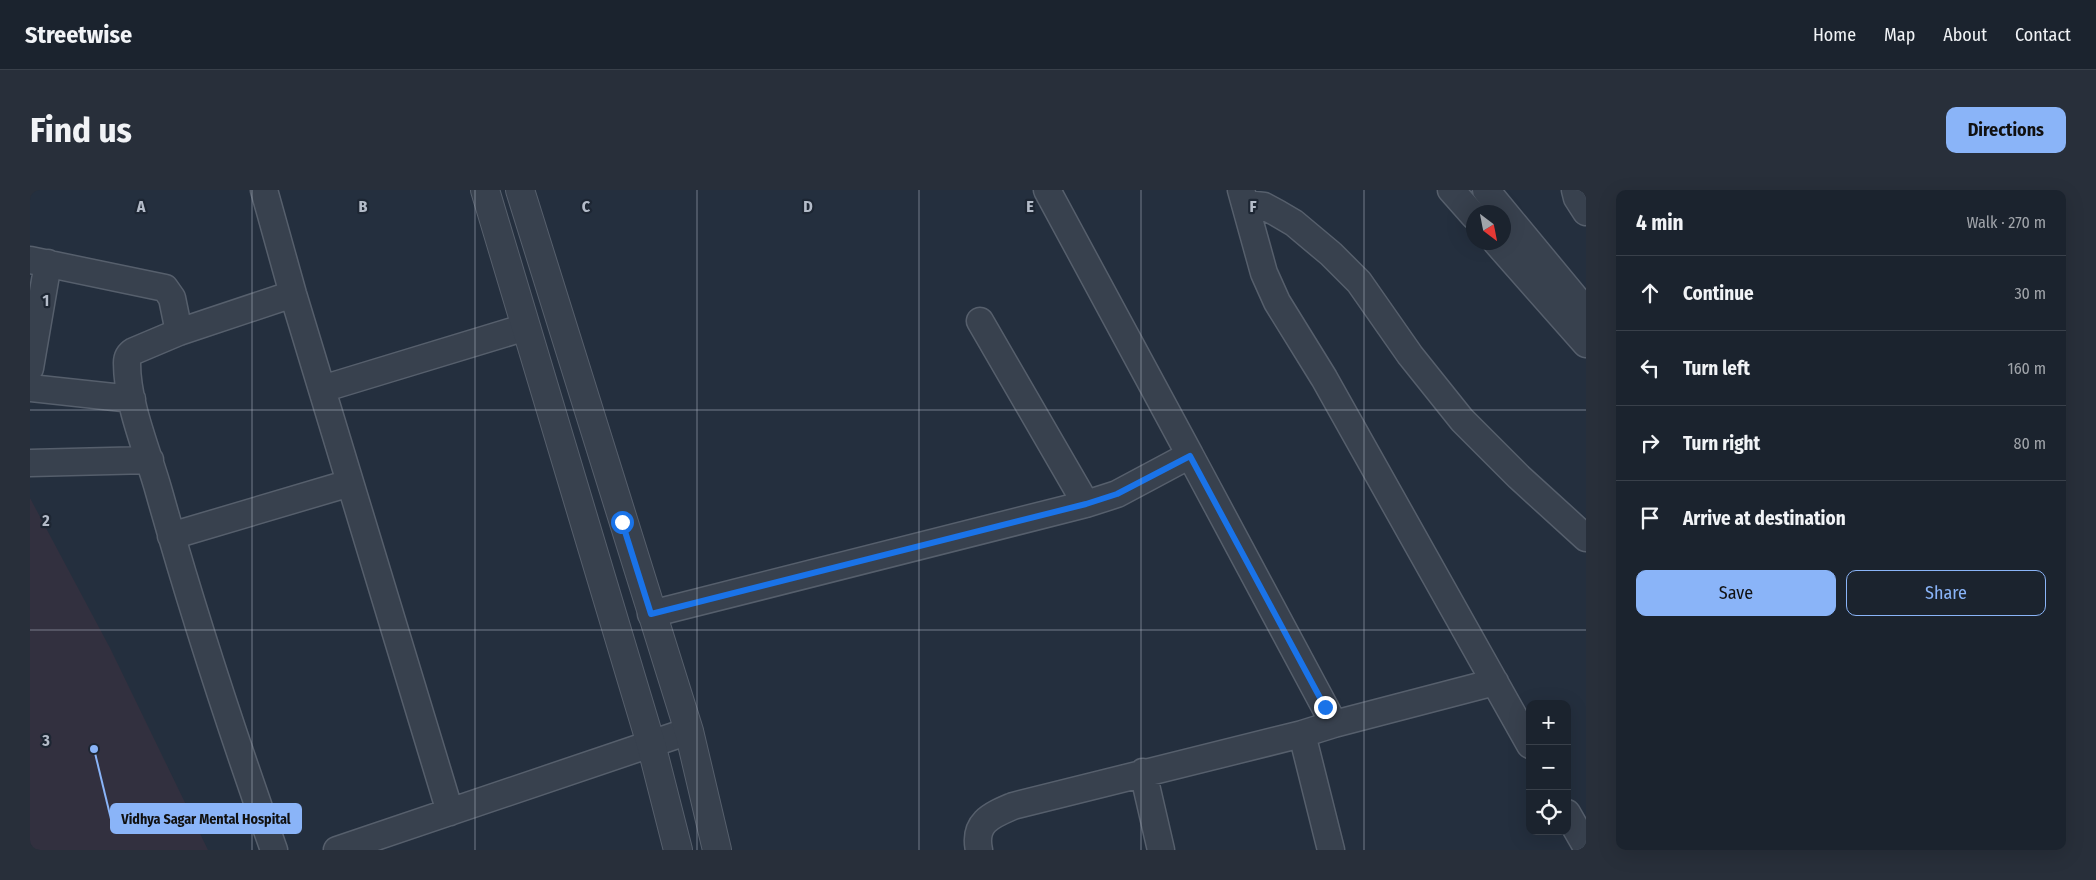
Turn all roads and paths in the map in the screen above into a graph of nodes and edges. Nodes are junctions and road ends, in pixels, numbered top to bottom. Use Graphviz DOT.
graph roads {
  1 [pos="264,190"];
  2 [pos="484,190"];
  3 [pos="520,190"];
  4 [pos="1047,190"];
  5 [pos="1452,190"];
  6 [pos="1486,190"];
  7 [pos="1575,190"];
  8 [pos="1244,197"];
  9 [pos="1466,207"];
  10 [pos="1586,212"];
  11 [pos="1503,250"];
  12 [pos="39,262"];
  13 [pos="293,294"];
  14 [pos="1586,311"];
  15 [pos="980,321"];
  16 [pos="526,327"];
  17 [pos="179,332"];
  18 [pos="1586,344"];
  19 [pos="30,368"];
  20 [pos="30,388"];
  21 [pos="322,389"];
  22 [pos="132,399"];
  23 [pos="1190,456"];
  24 [pos="150,460"];
  25 [pos="30,464"];
  26 [pos="350,483"];
  27 [pos="1086,504"];
  28 [pos="171,536"];
  29 [pos="1586,538"];
  30 [pos="651,614"];
  31 [pos="1495,682"];
  32 [pos="1334,724"];
  33 [pos="689,731"];
  34 [pos="1302,734"];
  35 [pos="1526,738"];
  36 [pos="651,744"];
  37 [pos="1143,772"];
  38 [pos="450,812"];
  39 [pos="1571,819"];
  40 [pos="1586,846"];
  41 [pos="274,850"];
  42 [pos="337,850"];
  43 [pos="678,850"];
  44 [pos="717,850"];
  45 [pos="979,850"];
  46 [pos="1161,850"];
  47 [pos="1331,850"];
  1 -- 13 [label="street"];
  2 -- 16 [label="street"];
  3 -- 30 [label="street"];
  4 -- 23 [label="street"];
  5 -- 9 [label="street"];
  6 -- 14 [label="street"];
  7 -- 10 [label="street"];
  8 -- 29 [label="street"];
  8 -- 31 [label="street"];
  11 -- 18 [label="street"];
  12 -- 17 [label="street"];
  12 -- 19 [label="street"];
  13 -- 17 [label="street"];
  13 -- 21 [label="street"];
  15 -- 27 [label="street"];
  16 -- 21 [label="street"];
  16 -- 36 [label="street"];
  17 -- 22 [label="street"];
  20 -- 22 [label="street"];
  21 -- 26 [label="street"];
  22 -- 24 [label="street"];
  23 -- 27 [label="street"];
  23 -- 32 [label="street"];
  24 -- 25 [label="street"];
  24 -- 28 [label="street"];
  26 -- 28 [label="street"];
  26 -- 38 [label="street"];
  27 -- 30 [label="street"];
  28 -- 41 [label="street"];
  30 -- 33 [label="street"];
  31 -- 32 [label="street"];
  31 -- 35 [label="street"];
  32 -- 34 [label="street"];
  33 -- 36 [label="street"];
  33 -- 44 [label="street"];
  34 -- 37 [label="street"];
  34 -- 47 [label="street"];
  36 -- 38 [label="street"];
  36 -- 43 [label="street"];
  37 -- 45 [label="street"];
  37 -- 46 [label="street"];
  38 -- 42 [label="street"];
  39 -- 40 [label="street"];
}
